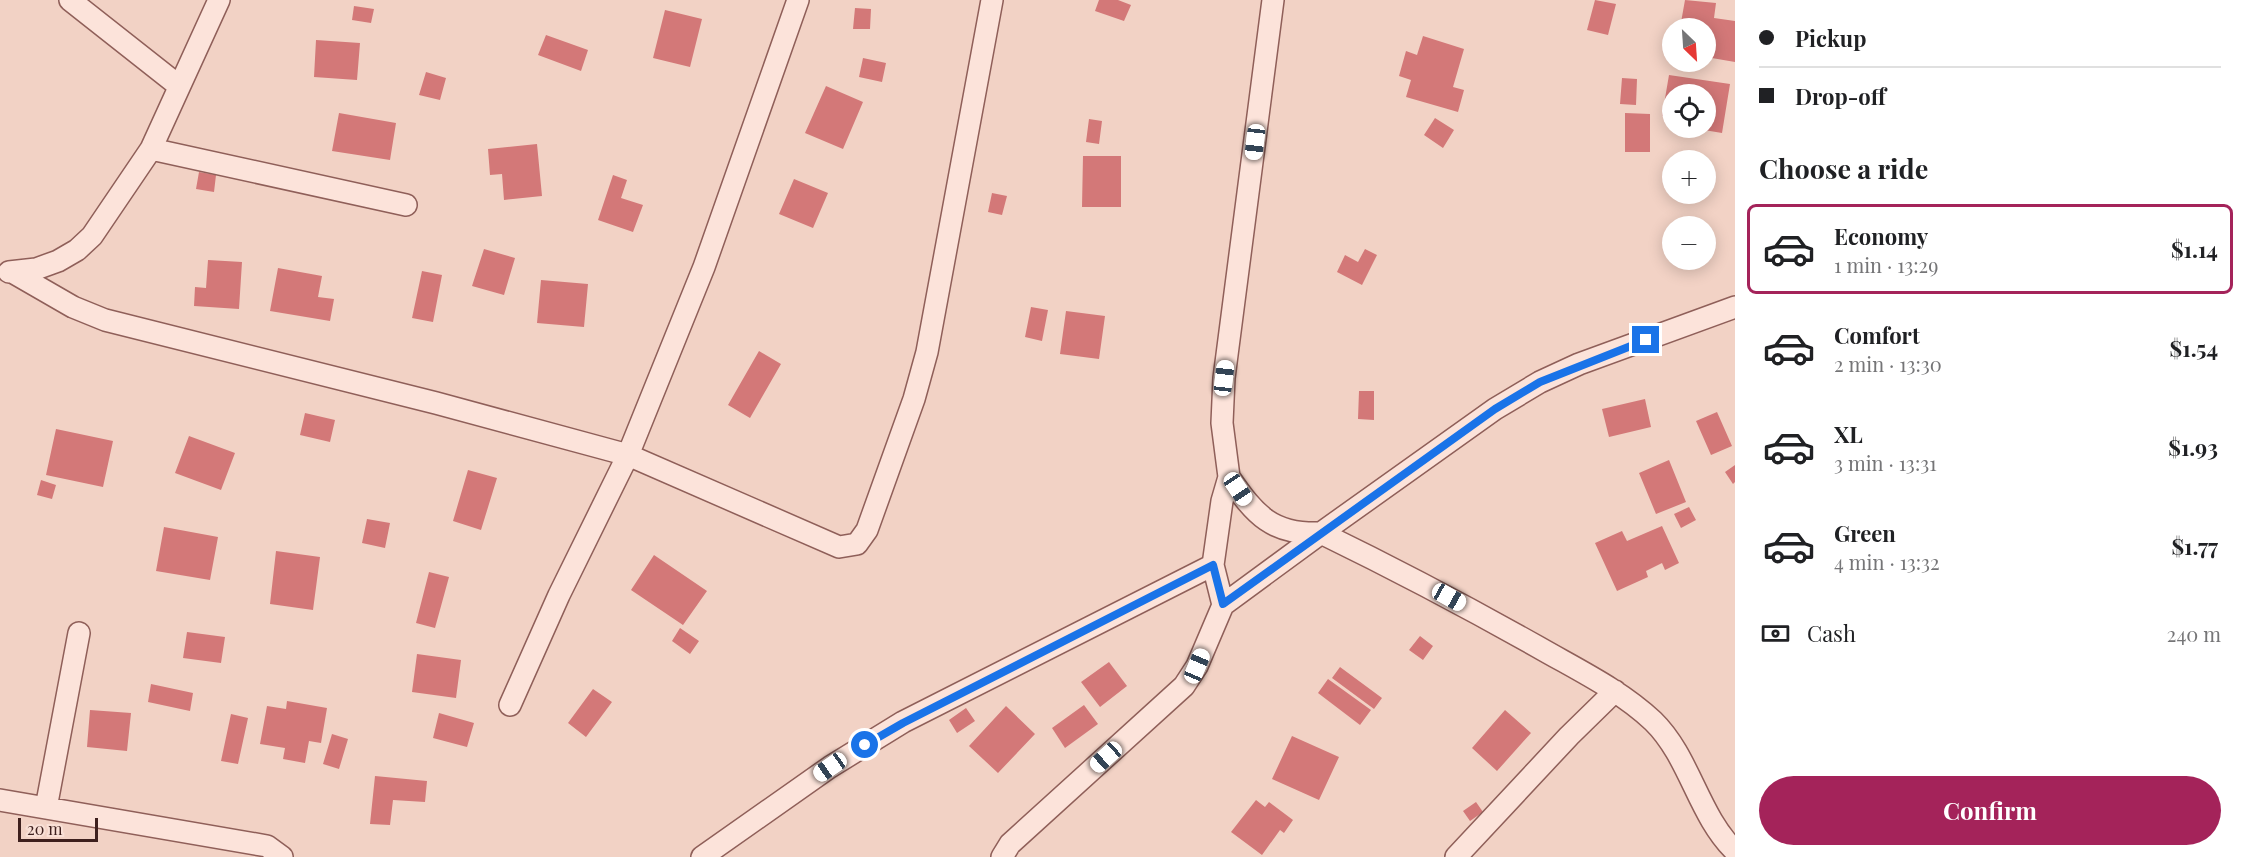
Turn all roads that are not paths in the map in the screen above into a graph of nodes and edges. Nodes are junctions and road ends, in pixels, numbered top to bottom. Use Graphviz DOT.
graph roads {
  1 [pos="70,0"];
  2 [pos="219,0"];
  3 [pos="798,0"];
  4 [pos="992,0"];
  5 [pos="1273,0"];
  6 [pos="178,86"];
  7 [pos="151,149"];
  8 [pos="406,205"];
  9 [pos="7,272"];
  10 [pos="1735,307"];
  11 [pos="628,455"];
  12 [pos="1229,477"];
  13 [pos="1321,533"];
  14 [pos="1213,565"];
  15 [pos="1223,604"];
  16 [pos="79,633"];
  17 [pos="1615,691"];
  18 [pos="510,705"];
  19 [pos="0,800"];
  20 [pos="46,808"];
  21 [pos="1735,851"];
  22 [pos="282,857"];
  23 [pos="702,857"];
  24 [pos="1002,857"];
  25 [pos="1456,857"];
  1 -- 6 [label="street"];
  2 -- 6 [label="street"];
  3 -- 11 [label="street"];
  4 -- 11 [label="street"];
  5 -- 12 [label="street"];
  6 -- 7 [label="street"];
  7 -- 8 [label="street"];
  7 -- 9 [label="street"];
  9 -- 11 [label="street"];
  10 -- 13 [label="street"];
  11 -- 18 [label="street"];
  12 -- 13 [label="street"];
  12 -- 14 [label="street"];
  13 -- 15 [label="street"];
  13 -- 17 [label="street"];
  14 -- 15 [label="street"];
  14 -- 23 [label="street"];
  15 -- 24 [label="street"];
  16 -- 20 [label="street"];
  17 -- 21 [label="street"];
  17 -- 25 [label="street"];
  19 -- 20 [label="street"];
  20 -- 22 [label="street"];
}
